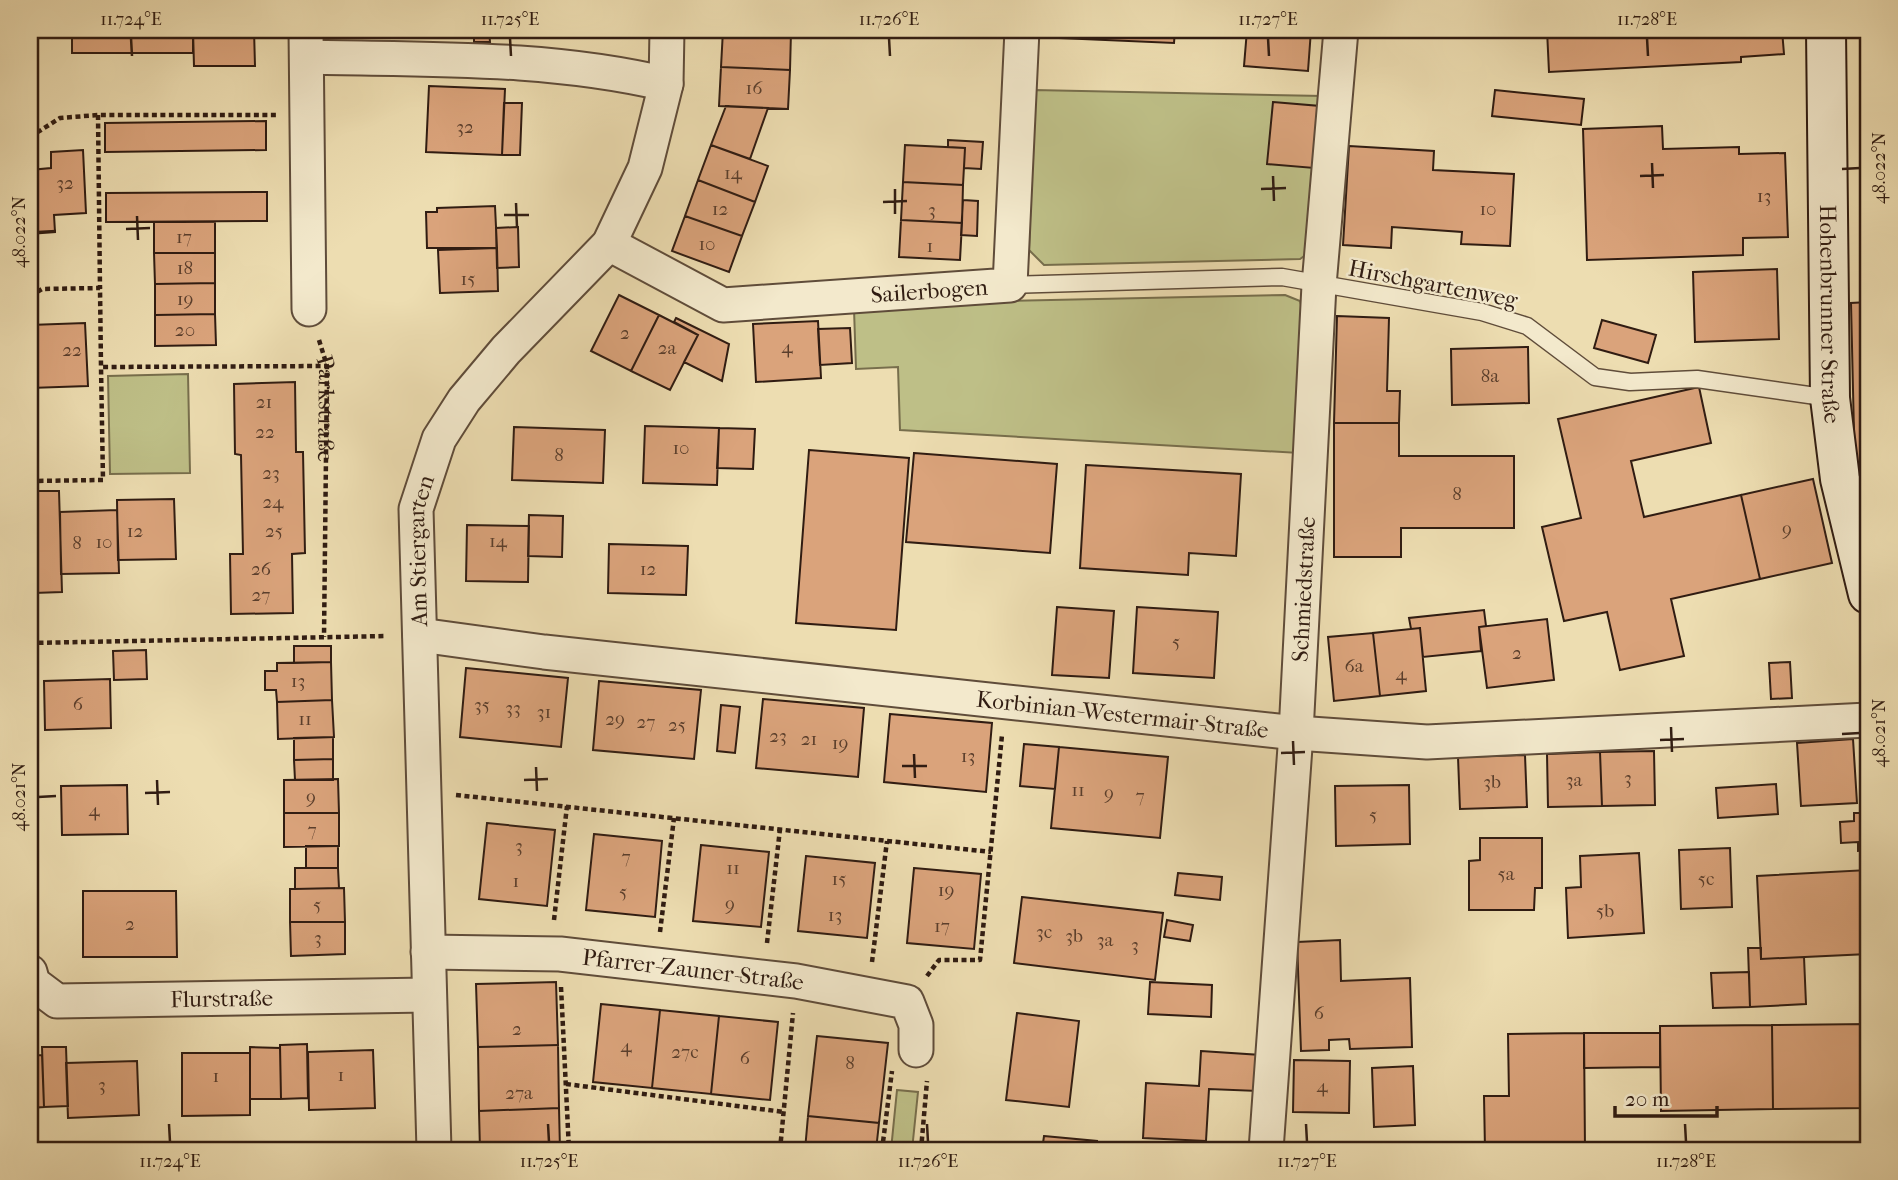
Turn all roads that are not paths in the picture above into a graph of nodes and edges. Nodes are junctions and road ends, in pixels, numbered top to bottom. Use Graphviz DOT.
graph roads {
  1 [pos="667,30"];
  2 [pos="1022,30"];
  3 [pos="1341,30"];
  4 [pos="1826,30"];
  5 [pos="306,43"];
  6 [pos="666,84"];
  7 [pos="610,244"];
  8 [pos="1010,285"];
  9 [pos="1319,285"];
  10 [pos="309,309"];
  11 [pos="1830,398"];
  12 [pos="1868,594"];
  13 [pos="420,635"];
  14 [pos="1868,720"];
  15 [pos="1296,733"];
  16 [pos="428,952"];
  17 [pos="30,972"];
  18 [pos="428,995"];
  19 [pos="904,1061"];
  20 [pos="434,1150"];
  21 [pos="1266,1150"];
  1 -- 6 [label="street, Am Stiergarten"];
  2 -- 8 [label="street, Sailerbogen"];
  3 -- 9 [label="street, Schmiedstraße"];
  4 -- 11 [label="street, Hohenbrunner Straße"];
  5 -- 6 [label="street"];
  5 -- 10 [label="street"];
  6 -- 7 [label="street, Am Stiergarten"];
  7 -- 8 [label="street, Sailerbogen"];
  7 -- 13 [label="street, Am Stiergarten"];
  8 -- 9 [label="lane, Hirschgartenweg"];
  9 -- 11 [label="lane, Hirschgartenweg"];
  9 -- 15 [label="street, Schmiedstraße"];
  11 -- 12 [label="street, Hohenbrunner Straße"];
  13 -- 15 [label="street, Korbinian-Westermair-Straße"];
  13 -- 16 [label="street, Am Stiergarten"];
  14 -- 15 [label="street, Korbinian-Westermair-Straße"];
  15 -- 21 [label="street, Schmiedstraße"];
  16 -- 18 [label="street, Am Stiergarten"];
  16 -- 19 [label="street, Pfarrer-Zauner-Straße"];
  17 -- 18 [label="street, Flurstraße"];
  18 -- 20 [label="street, Am Stiergarten"];
}
